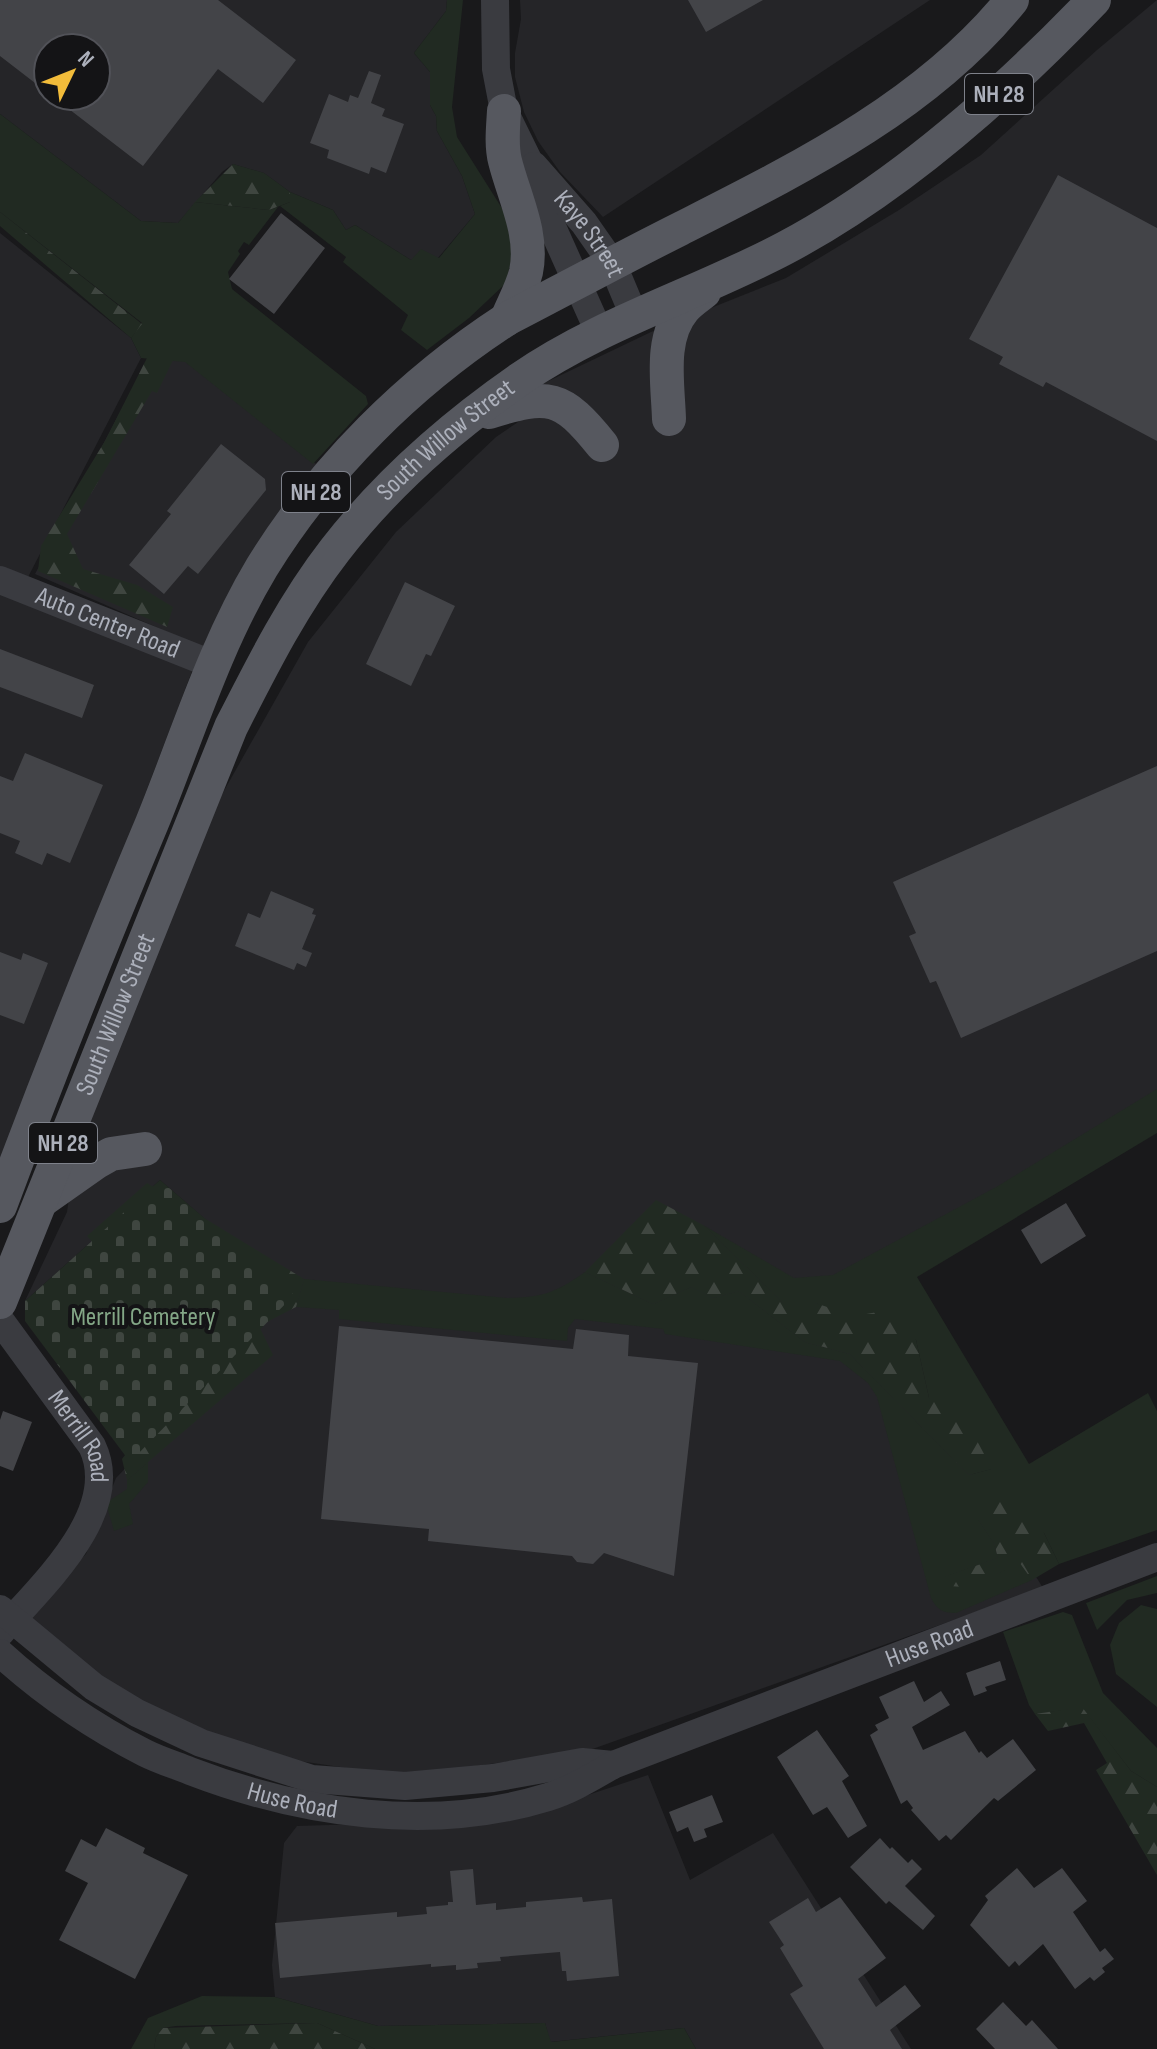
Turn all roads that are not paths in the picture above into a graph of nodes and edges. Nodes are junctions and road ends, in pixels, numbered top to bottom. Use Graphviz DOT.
graph roads {
  1 [pos="495,0"];
  2 [pos="1012,0"];
  3 [pos="1094,0"];
  4 [pos="504,111"];
  5 [pos="528,160"];
  6 [pos="612,263"];
  7 [pos="577,282"];
  8 [pos="714,284"];
  9 [pos="635,318"];
  10 [pos="507,319"];
  11 [pos="600,334"];
  12 [pos="669,419"];
  13 [pos="466,420"];
  14 [pos="602,445"];
  15 [pos="0,580"];
  16 [pos="214,665"];
  17 [pos="145,1149"];
  18 [pos="41,1201"];
  19 [pos="0,1206"];
  20 [pos="0,1302"];
  21 [pos="0,1320"];
  22 [pos="1157,1557"];
  23 [pos="4,1621"];
  24 [pos="0,1653"];
  25 [pos="613,1765"];
  1 -- 4 [label="street, Kaye Street"];
  2 -- 6 [label="main road, South Willow Street / NH 28"];
  3 -- 8 [label="main road, South Willow Street / NH 28"];
  4 -- 5 [label="street, Kaye Street"];
  4 -- 10 [label="main road"];
  5 -- 6 [label="street, Kaye Street"];
  5 -- 7 [label="street, Kaye Street"];
  6 -- 7 [label="main road, South Willow Street / NH 28"];
  6 -- 9 [label="street, Kaye Street"];
  7 -- 10 [label="main road, South Willow Street / NH 28"];
  7 -- 11 [label="street, Kaye Street"];
  8 -- 9 [label="main road, South Willow Street / NH 28"];
  8 -- 12 [label="main road"];
  9 -- 11 [label="main road, South Willow Street / NH 28"];
  10 -- 16 [label="main road, South Willow Street / NH 28"];
  11 -- 13 [label="main road, South Willow Street / NH 28"];
  13 -- 14 [label="main road"];
  13 -- 18 [label="main road, South Willow Street / NH 28"];
  15 -- 16 [label="street, Auto Center Road"];
  16 -- 19 [label="main road, South Willow Street / NH 28"];
  17 -- 18 [label="main road"];
  18 -- 20 [label="main road, South Willow Street / NH 28"];
  21 -- 23 [label="street, Merrill Road"];
  22 -- 25 [label="street, Huse Road"];
  23 -- 25 [label="street, Huse Road"];
  24 -- 25 [label="street, Huse Road"];
}
